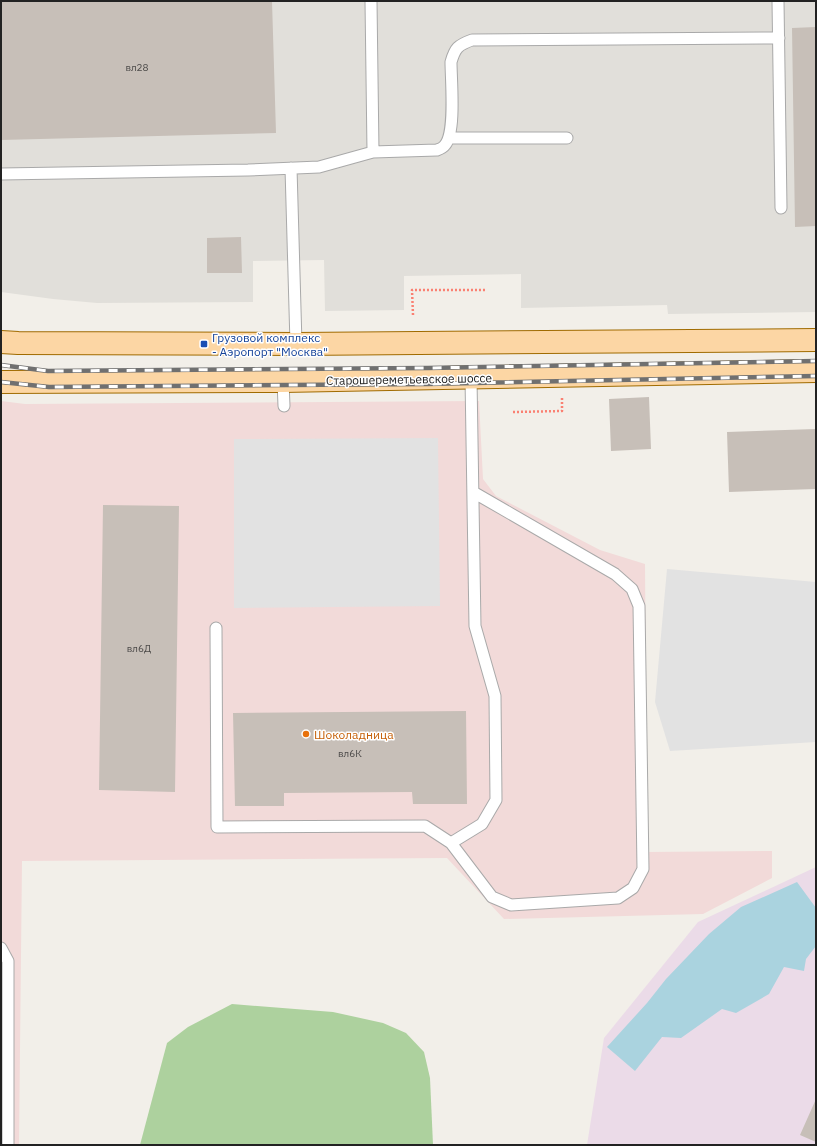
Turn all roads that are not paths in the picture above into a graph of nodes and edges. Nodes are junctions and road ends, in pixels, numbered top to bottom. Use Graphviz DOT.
graph roads {
  1 [pos="370,1"];
  2 [pos="778,1"];
  3 [pos="779,38"];
  4 [pos="449,138"];
  5 [pos="567,138"];
  6 [pos="373,152"];
  7 [pos="291,168"];
  8 [pos="1,174"];
  9 [pos="781,208"];
  10 [pos="816,340"];
  11 [pos="1,342"];
  12 [pos="296,344"];
  13 [pos="816,371"];
  14 [pos="471,378"];
  15 [pos="283,381"];
  16 [pos="1,382"];
  17 [pos="284,406"];
  18 [pos="473,492"];
  19 [pos="216,628"];
  20 [pos="451,843"];
  21 [pos="1,948"];
  22 [pos="5,1076"];
  23 [pos="8,1145"];
  1 -- 6 [label="lane"];
  2 -- 3 [label="lane"];
  3 -- 4 [label="lane"];
  3 -- 9 [label="lane"];
  4 -- 5 [label="lane"];
  4 -- 6 [label="lane"];
  6 -- 7 [label="lane"];
  7 -- 8 [label="lane"];
  7 -- 12 [label="lane"];
  10 -- 12 [label="main road"];
  11 -- 12 [label="main road"];
  13 -- 14 [label="main road, Старошереметьевское шоссе"];
  14 -- 15 [label="main road, Старошереметьевское шоссе"];
  14 -- 18 [label="lane"];
  15 -- 16 [label="main road, Старошереметьевское шоссе"];
  15 -- 17 [label="lane"];
  18 -- 20 [label="lane"];
  18 -- 20 [label="lane"];
  19 -- 20 [label="lane"];
  21 -- 22 [label="lane"];
  22 -- 23 [label="lane"];
}
